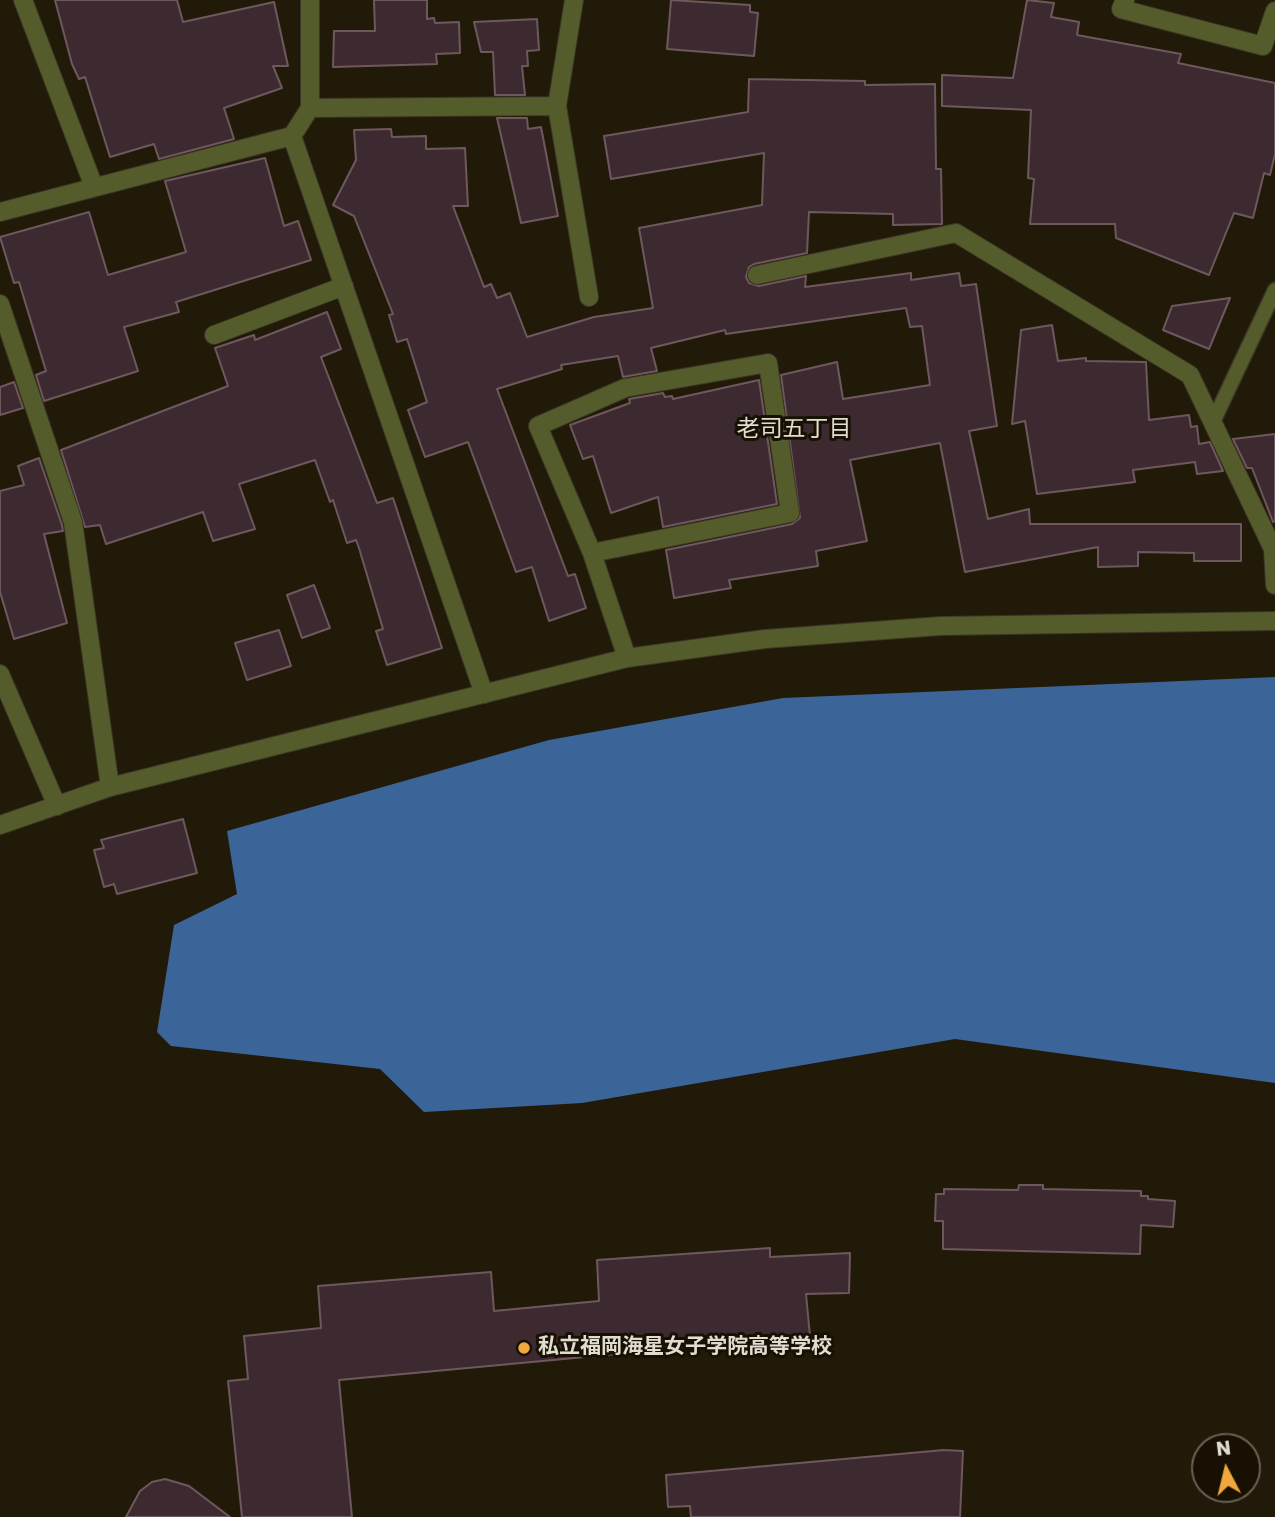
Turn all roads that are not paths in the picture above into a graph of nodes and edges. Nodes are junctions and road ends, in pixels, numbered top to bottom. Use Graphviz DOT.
graph roads {
  1 [pos="23,0"];
  2 [pos="310,0"];
  3 [pos="574,0"];
  4 [pos="1125,0"];
  5 [pos="1275,11"];
  6 [pos="557,106"];
  7 [pos="310,107"];
  8 [pos="292,136"];
  9 [pos="94,187"];
  10 [pos="0,212"];
  11 [pos="757,275"];
  12 [pos="344,286"];
  13 [pos="1275,290"];
  14 [pos="589,297"];
  15 [pos="0,304"];
  16 [pos="214,335"];
  17 [pos="1213,422"];
  18 [pos="592,553"];
  19 [pos="1275,585"];
  20 [pos="1275,621"];
  21 [pos="627,658"];
  22 [pos="0,674"];
  23 [pos="484,694"];
  24 [pos="110,787"];
  25 [pos="57,806"];
  26 [pos="0,825"];
  1 -- 9 [label="street"];
  2 -- 7 [label="street"];
  3 -- 6 [label="street"];
  4 -- 5 [label="street"];
  6 -- 7 [label="street"];
  6 -- 14 [label="street"];
  7 -- 8 [label="street"];
  8 -- 9 [label="street"];
  8 -- 12 [label="street"];
  9 -- 10 [label="street"];
  11 -- 17 [label="street"];
  12 -- 16 [label="street"];
  12 -- 23 [label="street"];
  13 -- 17 [label="lane"];
  15 -- 24 [label="street"];
  17 -- 19 [label="street"];
  18 -- 18 [label="street"];
  18 -- 21 [label="street"];
  20 -- 21 [label="street"];
  21 -- 23 [label="street"];
  22 -- 25 [label="street"];
  23 -- 24 [label="street"];
  24 -- 25 [label="street"];
  25 -- 26 [label="street"];
}
